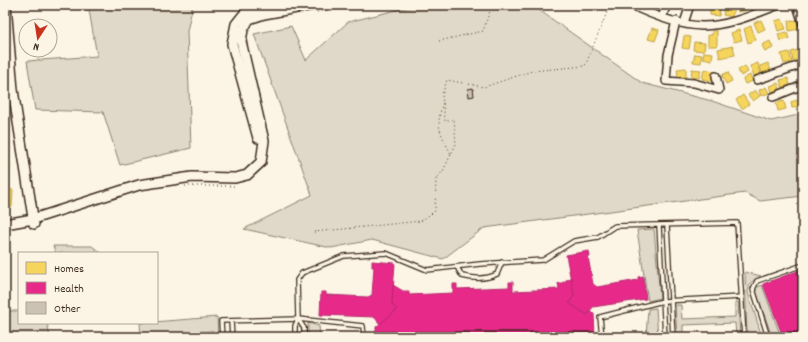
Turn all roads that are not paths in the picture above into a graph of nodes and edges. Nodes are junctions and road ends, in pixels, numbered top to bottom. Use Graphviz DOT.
graph roads {
  1 [pos="6,5"];
  2 [pos="283,5"];
  3 [pos="631,5"];
  4 [pos="667,5"];
  5 [pos="690,5"];
  6 [pos="779,5"];
  7 [pos="797,5"];
  8 [pos="315,8"];
  9 [pos="662,17"];
  10 [pos="676,21"];
  11 [pos="684,23"];
  12 [pos="803,24"];
  13 [pos="803,64"];
  14 [pos="716,76"];
  15 [pos="757,80"];
  16 [pos="803,85"];
  17 [pos="773,97"];
  18 [pos="5,219"];
  19 [pos="33,219"];
  20 [pos="5,224"];
  21 [pos="667,225"];
  22 [pos="659,226"];
  23 [pos="502,262"];
  24 [pos="803,265"];
  25 [pos="457,267"];
  26 [pos="742,296"];
  27 [pos="671,300"];
  28 [pos="663,301"];
  29 [pos="298,319"];
  30 [pos="231,321"];
  31 [pos="222,337"];
  32 [pos="232,337"];
  33 [pos="295,337"];
  34 [pos="304,337"];
  35 [pos="364,337"];
  36 [pos="602,337"];
  37 [pos="665,337"];
  38 [pos="673,337"];
  39 [pos="744,337"];
  40 [pos="768,337"];
  1 -- 19 [label="street"];
  2 -- 19 [label="street"];
  3 -- 9 [label="street"];
  4 -- 9 [label="street"];
  5 -- 11 [label="street"];
  6 -- 11 [label="street"];
  7 -- 12 [label="street"];
  8 -- 19 [label="street"];
  9 -- 10 [label="street"];
  10 -- 11 [label="street"];
  10 -- 14 [label="street"];
  13 -- 15 [label="street"];
  16 -- 17 [label="street"];
  18 -- 19 [label="street"];
  19 -- 20 [label="street"];
  21 -- 22 [label="lane"];
  21 -- 26 [label="lane"];
  21 -- 27 [label="lane"];
  22 -- 23 [label="lane"];
  22 -- 28 [label="lane"];
  23 -- 25 [label="lane"];
  23 -- 25 [label="lane"];
  24 -- 40 [label="lane"];
  25 -- 29 [label="lane"];
  26 -- 27 [label="lane"];
  26 -- 39 [label="lane"];
  27 -- 28 [label="lane"];
  27 -- 38 [label="lane"];
  28 -- 36 [label="lane"];
  28 -- 37 [label="lane"];
  29 -- 30 [label="lane"];
  29 -- 33 [label="lane"];
  29 -- 34 [label="lane"];
  29 -- 35 [label="lane"];
  30 -- 31 [label="lane"];
  30 -- 32 [label="lane"];
}
